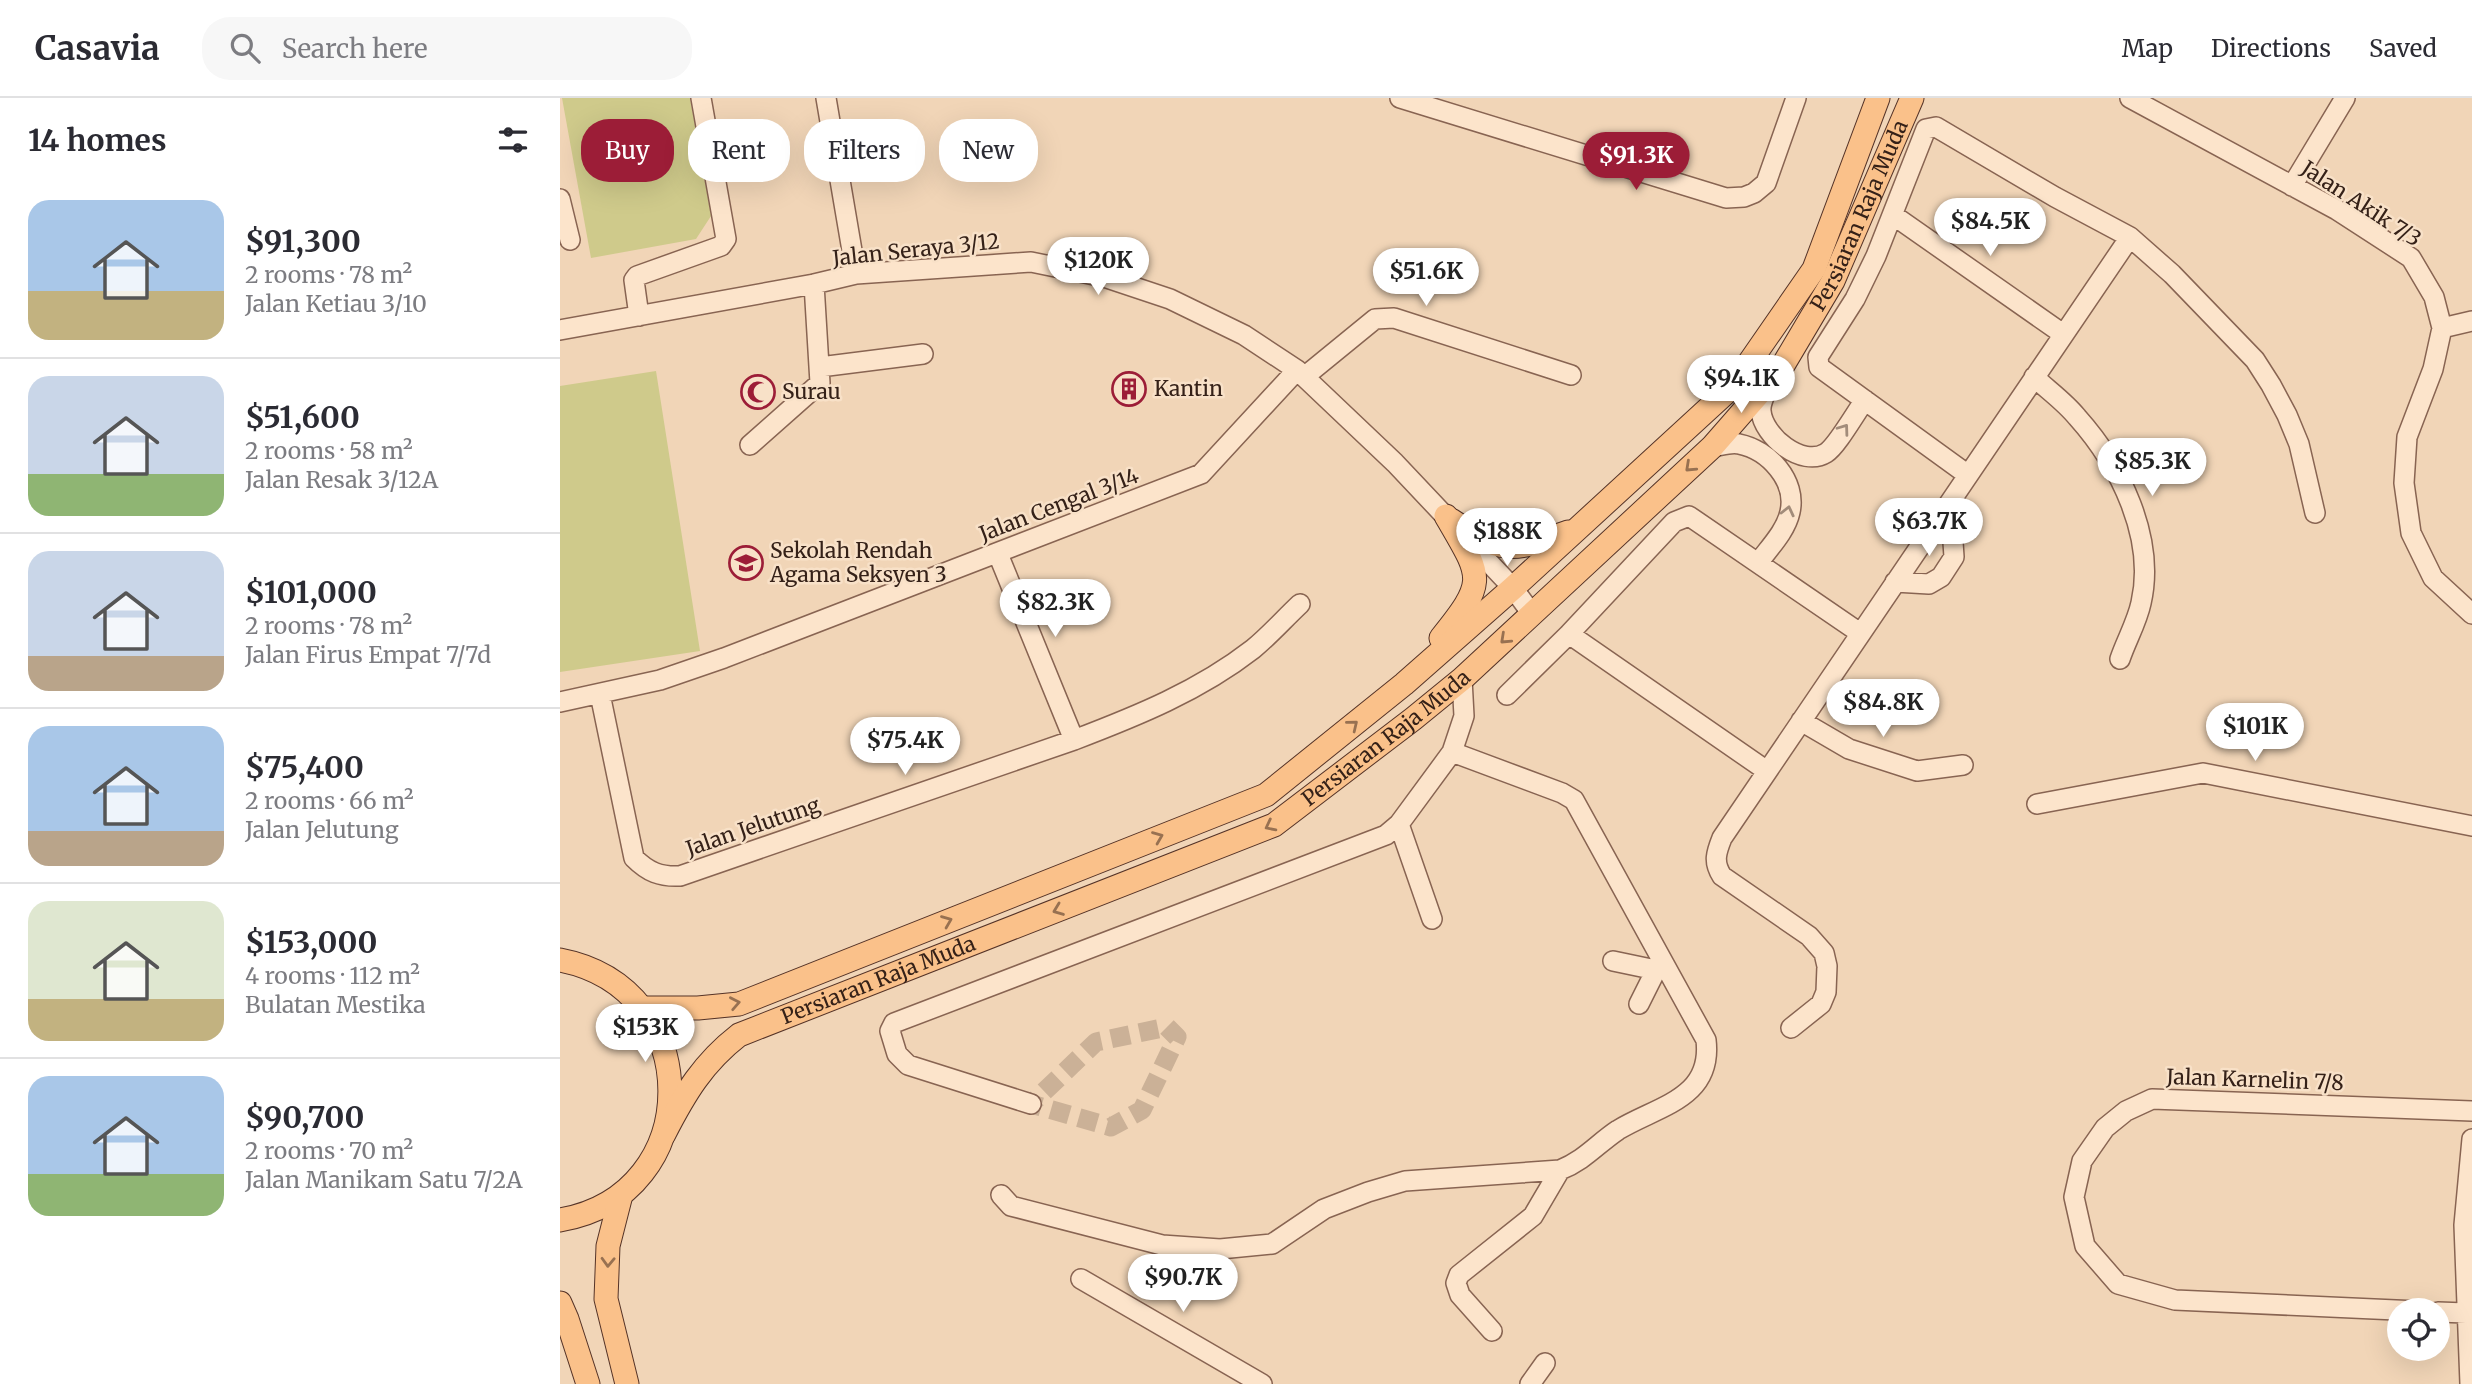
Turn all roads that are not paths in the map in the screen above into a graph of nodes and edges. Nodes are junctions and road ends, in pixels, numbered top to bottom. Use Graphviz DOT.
graph roads {
  1 [pos="701,98"];
  2 [pos="826,98"];
  3 [pos="1400,98"];
  4 [pos="1796,98"];
  5 [pos="1878,98"];
  6 [pos="1912,98"];
  7 [pos="2130,98"];
  8 [pos="2345,98"];
  9 [pos="2292,186"];
  10 [pos="560,199"];
  11 [pos="1893,215"];
  12 [pos="2130,237"];
  13 [pos="569,240"];
  14 [pos="856,274"];
  15 [pos="814,284"];
  16 [pos="639,316"];
  17 [pos="2472,321"];
  18 [pos="2441,328"];
  19 [pos="560,330"];
  20 [pos="2063,334"];
  21 [pos="923,354"];
  22 [pos="820,367"];
  23 [pos="1301,373"];
  24 [pos="1571,376"];
  25 [pos="2034,377"];
  26 [pos="1771,380"];
  27 [pos="1865,400"];
  28 [pos="750,445"];
  29 [pos="1712,447"];
  30 [pos="1968,475"];
  31 [pos="2315,513"];
  32 [pos="1941,514"];
  33 [pos="1446,516"];
  34 [pos="1579,528"];
  35 [pos="999,554"];
  36 [pos="1758,563"];
  37 [pos="1895,582"];
  38 [pos="1513,588"];
  39 [pos="1300,604"];
  40 [pos="1532,614"];
  41 [pos="2472,614"];
  42 [pos="1860,633"];
  43 [pos="1569,634"];
  44 [pos="2120,659"];
  45 [pos="1462,679"];
  46 [pos="1404,684"];
  47 [pos="600,694"];
  48 [pos="1507,695"];
  49 [pos="560,702"];
  50 [pos="1801,721"];
  51 [pos="1074,740"];
  52 [pos="1452,752"];
  53 [pos="1962,765"];
  54 [pos="1767,771"];
  55 [pos="2037,804"];
  56 [pos="1399,824"];
  57 [pos="2472,826"];
  58 [pos="1432,919"];
  59 [pos="560,946"];
  60 [pos="560,960"];
  61 [pos="1613,961"];
  62 [pos="584,965"];
  63 [pos="1659,965"];
  64 [pos="1639,1004"];
  65 [pos="643,1008"];
  66 [pos="1791,1028"];
  67 [pos="1031,1104"];
  68 [pos="2472,1111"];
  69 [pos="664,1133"];
  70 [pos="2472,1139"];
  71 [pos="1560,1170"];
  72 [pos="621,1195"];
  73 [pos="1001,1195"];
  74 [pos="560,1220"];
  75 [pos="1081,1279"];
  76 [pos="560,1303"];
  77 [pos="2387,1310"];
  78 [pos="2450,1312"];
  79 [pos="2466,1313"];
  80 [pos="1492,1331"];
  81 [pos="1545,1363"];
  82 [pos="588,1384"];
  83 [pos="627,1384"];
  84 [pos="1262,1384"];
  85 [pos="1530,1384"];
  86 [pos="2470,1384"];
  1 -- 16 [label="street"];
  2 -- 14 [label="street"];
  3 -- 4 [label="street"];
  5 -- 34 [label="main road, Persiaran Raja Muda"];
  6 -- 26 [label="main road, Persiaran Raja Muda"];
  7 -- 9 [label="street, Jalan Akik 7/3"];
  8 -- 9 [label="street"];
  9 -- 18 [label="street, Jalan Akik 7/3"];
  10 -- 13 [label="street"];
  11 -- 12 [label="street"];
  11 -- 20 [label="street"];
  11 -- 27 [label="street"];
  12 -- 20 [label="street"];
  12 -- 31 [label="street"];
  14 -- 15 [label="street, Jalan Seraya 3/12"];
  14 -- 23 [label="street, Jalan Seraya 3/12"];
  15 -- 16 [label="street, Jalan Seraya 3/12"];
  15 -- 22 [label="street"];
  16 -- 19 [label="street, Jalan Seraya 3/12"];
  17 -- 18 [label="street"];
  18 -- 41 [label="street, Jalan Akik 7/3"];
  20 -- 25 [label="street"];
  21 -- 22 [label="street"];
  22 -- 28 [label="street"];
  23 -- 24 [label="street, Jalan Cengal 3/14"];
  23 -- 33 [label="street, Jalan Seraya 3/12"];
  23 -- 35 [label="street, Jalan Cengal 3/14"];
  25 -- 30 [label="street"];
  25 -- 44 [label="street"];
  26 -- 27 [label="street, one-way"];
  26 -- 29 [label="main road, Persiaran Raja Muda"];
  27 -- 30 [label="street"];
  36 -- 29 [label="street, one-way"];
  29 -- 40 [label="main road, Persiaran Raja Muda, one-way"];
  30 -- 32 [label="street"];
  32 -- 37 [label="street"];
  32 -- 37 [label="street"];
  33 -- 34 [label="main road"];
  33 -- 38 [label="street, Jalan Seraya 3/12"];
  33 -- 46 [label="main road"];
  34 -- 38 [label="main road, Persiaran Raja Muda"];
  35 -- 47 [label="street, Jalan Cengal 3/14"];
  35 -- 51 [label="street"];
  36 -- 42 [label="street"];
  36 -- 43 [label="street"];
  37 -- 42 [label="street"];
  38 -- 40 [label="street, Jalan Seraya 3/12"];
  38 -- 46 [label="main road, Persiaran Raja Muda"];
  39 -- 51 [label="street, Jalan Jelutung"];
  40 -- 45 [label="main road, Persiaran Raja Muda, one-way"];
  42 -- 50 [label="street"];
  43 -- 48 [label="street"];
  43 -- 54 [label="street"];
  45 -- 52 [label="street"];
  45 -- 69 [label="main road, Persiaran Raja Muda, one-way"];
  65 -- 46 [label="main road, Persiaran Raja Muda, one-way"];
  47 -- 49 [label="street, Jalan Cengal 3/14"];
  47 -- 51 [label="street, Jalan Jelutung"];
  50 -- 53 [label="street"];
  50 -- 54 [label="street"];
  52 -- 56 [label="street"];
  52 -- 63 [label="street"];
  54 -- 66 [label="street"];
  55 -- 57 [label="street"];
  56 -- 58 [label="street"];
  56 -- 67 [label="street"];
  59 -- 62 [label="main road"];
  60 -- 62 [label="main road"];
  61 -- 63 [label="street"];
  62 -- 65 [label="main road"];
  63 -- 64 [label="street"];
  63 -- 71 [label="street"];
  65 -- 69 [label="main road"];
  68 -- 77 [label="street, Jalan Karnelin 7/8"];
  69 -- 72 [label="main road"];
  70 -- 79 [label="street"];
  71 -- 73 [label="street"];
  71 -- 80 [label="street"];
  72 -- 74 [label="main road"];
  72 -- 83 [label="main road, one-way"];
  75 -- 84 [label="street"];
  76 -- 82 [label="main road"];
  78 -- 79 [label="street"];
  79 -- 86 [label="street"];
  81 -- 85 [label="street"];
}
